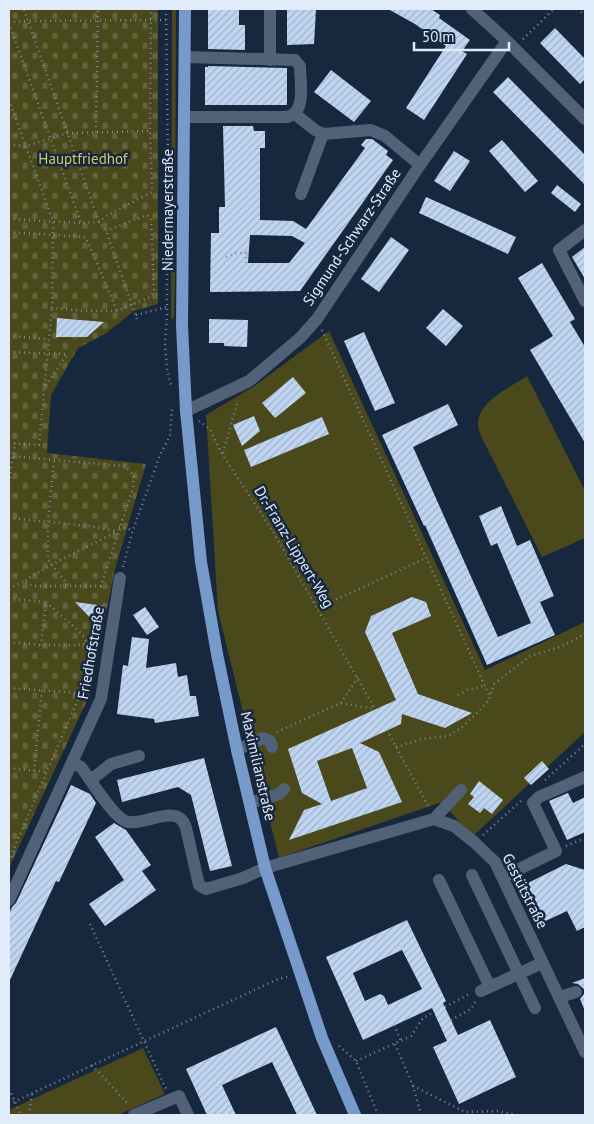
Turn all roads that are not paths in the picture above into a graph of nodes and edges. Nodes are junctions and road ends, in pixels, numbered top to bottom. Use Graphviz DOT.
graph roads {
  1 [pos="185,9"];
  2 [pos="270,9"];
  3 [pos="472,9"];
  4 [pos="511,44"];
  5 [pos="186,57"];
  6 [pos="270,60"];
  7 [pos="295,114"];
  8 [pos="185,117"];
  9 [pos="585,118"];
  10 [pos="323,134"];
  11 [pos="420,165"];
  12 [pos="301,194"];
  13 [pos="585,230"];
  14 [pos="585,301"];
  15 [pos="186,411"];
  16 [pos="120,578"];
  17 [pos="268,743"];
  18 [pos="236,750"];
  19 [pos="139,756"];
  20 [pos="72,763"];
  21 [pos="585,776"];
  22 [pos="91,780"];
  23 [pos="284,789"];
  24 [pos="461,790"];
  25 [pos="250,803"];
  26 [pos="434,819"];
  27 [pos="265,868"];
  28 [pos="472,875"];
  29 [pos="503,877"];
  30 [pos="439,880"];
  31 [pos="9,900"];
  32 [pos="542,963"];
  33 [pos="518,974"];
  34 [pos="576,992"];
  35 [pos="560,997"];
  36 [pos="535,1008"];
  37 [pos="585,1052"];
  38 [pos="135,1115"];
  39 [pos="188,1115"];
  40 [pos="354,1115"];
  1 -- 5 [label="main road, Niedermayerstraße"];
  2 -- 6 [label="street"];
  3 -- 4 [label="street"];
  4 -- 9 [label="street"];
  4 -- 11 [label="street, Sigmund-Schwarz-Straße"];
  5 -- 6 [label="street"];
  5 -- 8 [label="main road, Niedermayerstraße"];
  6 -- 7 [label="street"];
  7 -- 8 [label="street"];
  7 -- 10 [label="street"];
  8 -- 15 [label="main road, Niedermayerstraße"];
  10 -- 11 [label="street"];
  10 -- 12 [label="street"];
  11 -- 15 [label="street, Sigmund-Schwarz-Straße"];
  13 -- 14 [label="street"];
  15 -- 18 [label="main road, Maximilianstraße"];
  16 -- 20 [label="street, Friedhofstraße"];
  17 -- 18 [label="street"];
  18 -- 25 [label="main road, Maximilianstraße"];
  19 -- 22 [label="street"];
  20 -- 22 [label="street"];
  20 -- 31 [label="street, Friedhofstraße"];
  21 -- 29 [label="street"];
  22 -- 27 [label="street"];
  23 -- 25 [label="street"];
  24 -- 26 [label="street"];
  25 -- 27 [label="main road, Maximilianstraße"];
  26 -- 27 [label="street"];
  26 -- 29 [label="street, Gestütstraße"];
  27 -- 40 [label="main road, Maximilianstraße"];
  28 -- 33 [label="street"];
  29 -- 32 [label="street, Gestütstraße"];
  30 -- 33 [label="street"];
  32 -- 33 [label="street"];
  32 -- 35 [label="street, Gestütstraße"];
  33 -- 36 [label="street"];
  34 -- 35 [label="street"];
  35 -- 37 [label="street, Gestütstraße"];
  38 -- 39 [label="street"];
}
